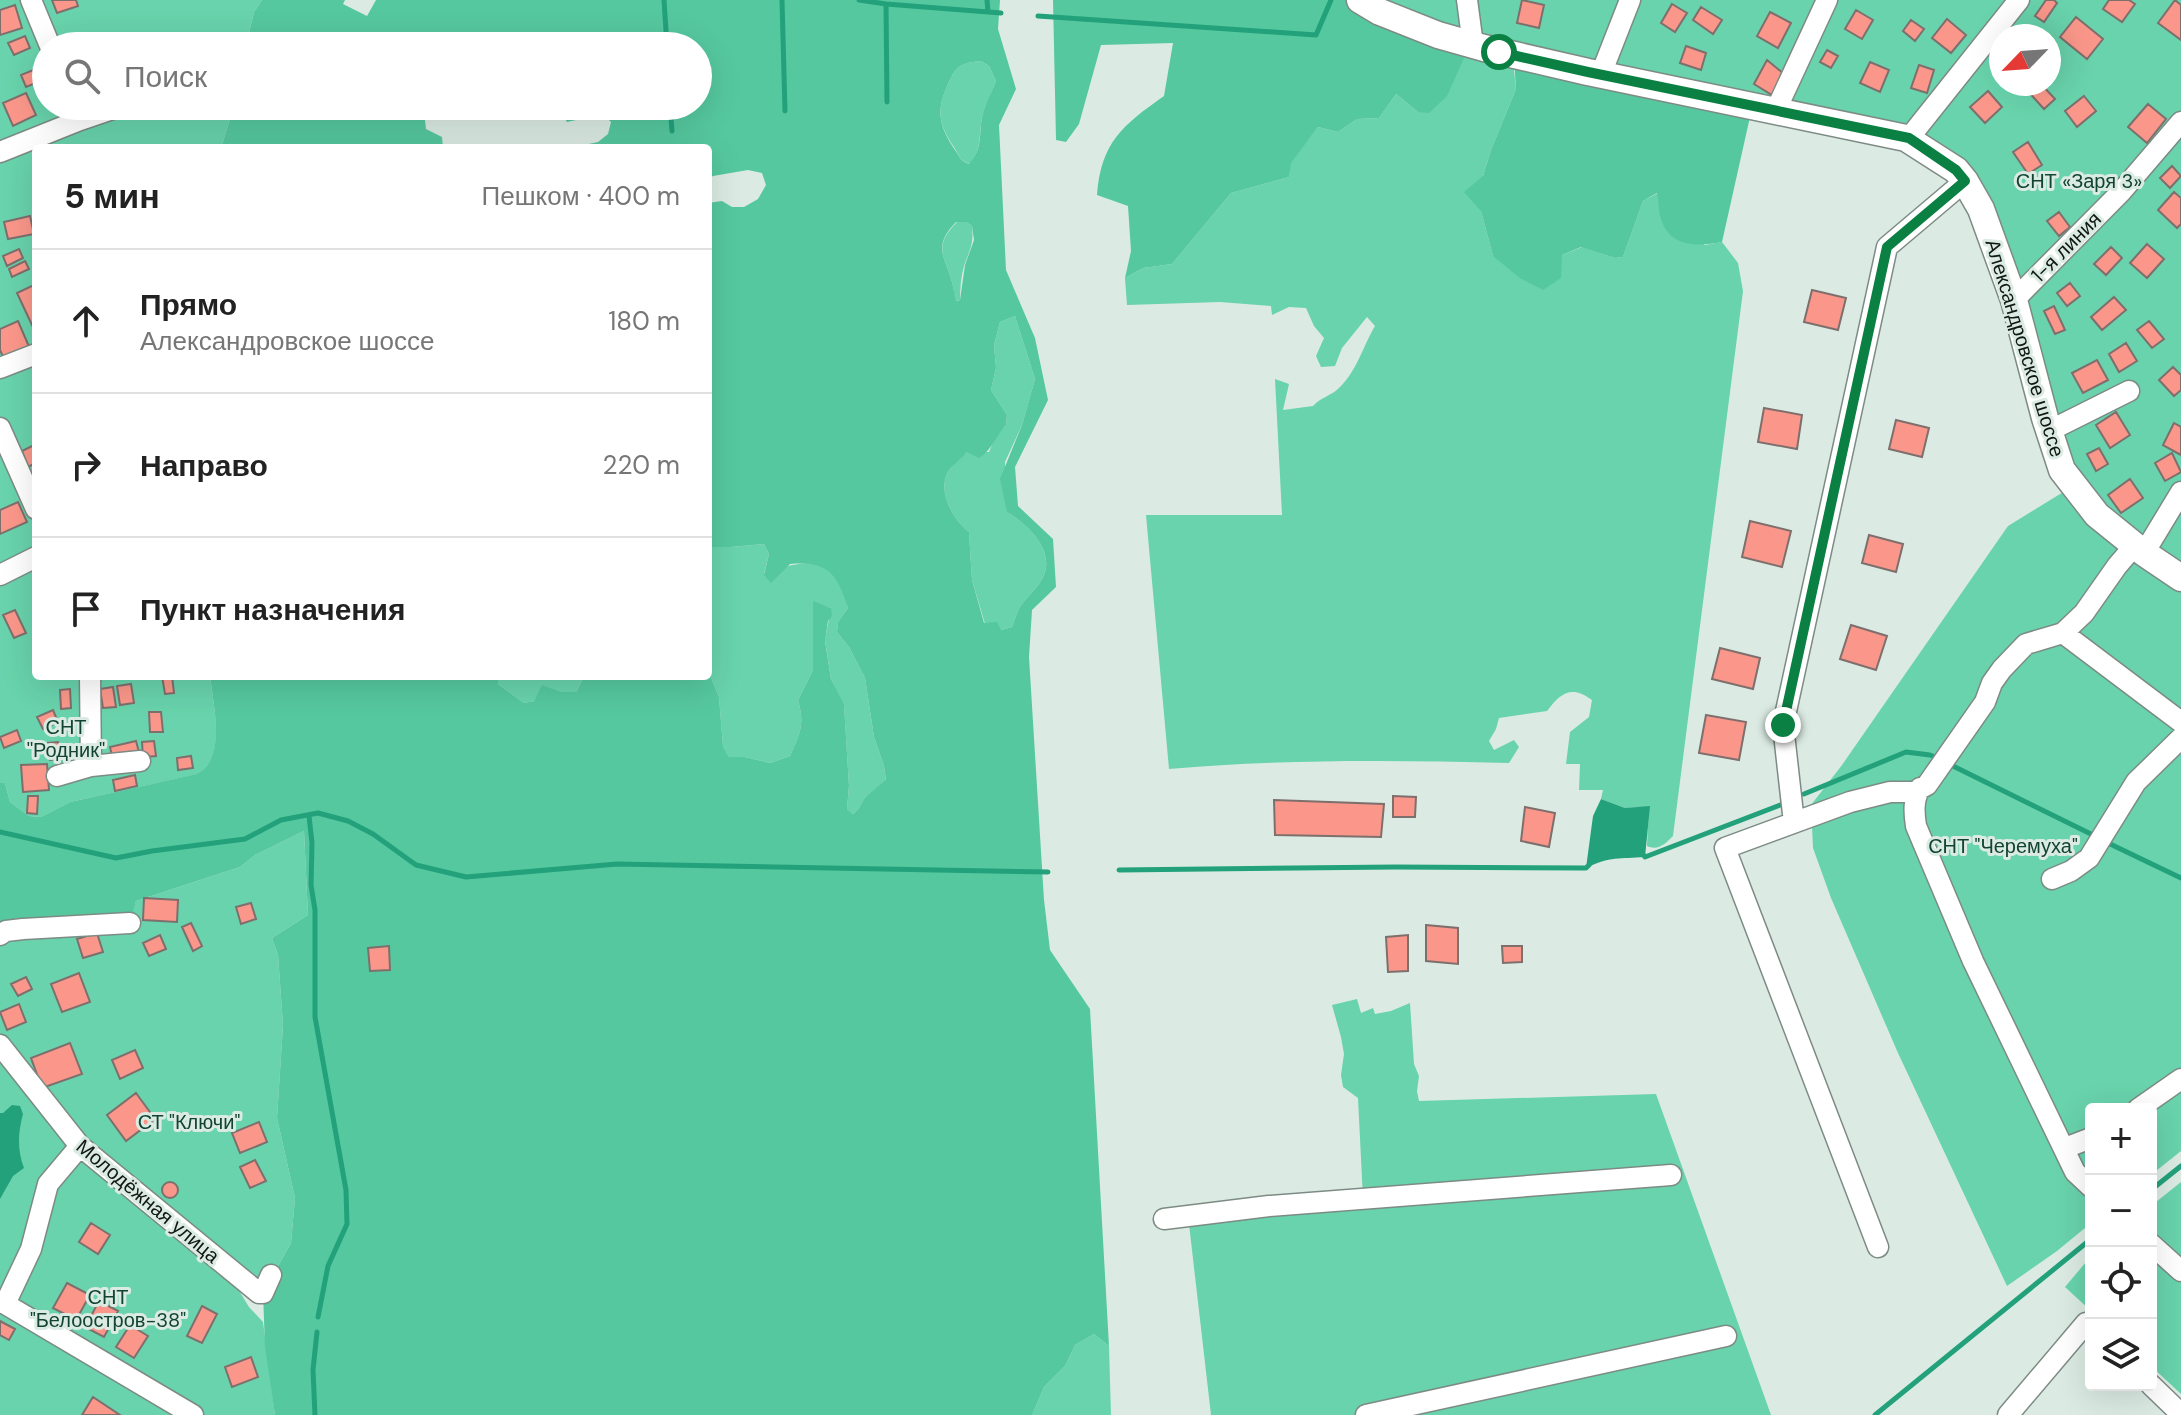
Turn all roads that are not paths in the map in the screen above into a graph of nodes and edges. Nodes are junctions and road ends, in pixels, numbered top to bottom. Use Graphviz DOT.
graph roads {
  1 [pos="31,0"];
  2 [pos="1360,0"];
  3 [pos="1467,0"];
  4 [pos="1630,0"];
  5 [pos="1827,0"];
  6 [pos="2019,0"];
  7 [pos="44,32"];
  8 [pos="1473,45"];
  9 [pos="1601,74"];
  10 [pos="1776,110"];
  11 [pos="63,120"];
  12 [pos="2181,122"];
  13 [pos="1909,138"];
  14 [pos="0,152"];
  15 [pos="1965,181"];
  16 [pos="2014,300"];
  17 [pos="32,356"];
  18 [pos="0,368"];
  19 [pos="2129,391"];
  20 [pos="0,428"];
  21 [pos="2049,431"];
  22 [pos="2181,492"];
  23 [pos="32,500"];
  24 [pos="2140,549"];
  25 [pos="32,559"];
  26 [pos="0,575"];
  27 [pos="2181,578"];
  28 [pos="2063,633"];
  29 [pos="90,680"];
  30 [pos="2181,722"];
  31 [pos="2181,738"];
  32 [pos="140,761"];
  33 [pos="91,766"];
  34 [pos="57,776"];
  35 [pos="1920,788"];
  36 [pos="1793,814"];
  37 [pos="2052,879"];
  38 [pos="130,923"];
  39 [pos="0,935"];
  40 [pos="0,1045"];
  41 [pos="2181,1079"];
  42 [pos="2147,1103"];
  43 [pos="2085,1140"];
  44 [pos="80,1146"];
  45 [pos="2065,1148"];
  46 [pos="1671,1175"];
  47 [pos="2085,1181"];
  48 [pos="1164,1219"];
  49 [pos="1878,1247"];
  50 [pos="2154,1247"];
  51 [pos="2181,1271"];
  52 [pos="271,1275"];
  53 [pos="3,1302"];
  54 [pos="2085,1324"];
  55 [pos="1726,1336"];
  56 [pos="2157,1391"];
  57 [pos="2181,1414"];
  58 [pos="193,1415"];
  59 [pos="1366,1415"];
  60 [pos="2008,1415"];
  1 -- 7 [label="street"];
  2 -- 8 [label="street, Александровское шоссе"];
  3 -- 8 [label="street"];
  4 -- 9 [label="street"];
  5 -- 10 [label="street"];
  6 -- 13 [label="street"];
  8 -- 9 [label="street, Александровское шоссе"];
  9 -- 10 [label="street, Александровское шоссе"];
  10 -- 13 [label="street, Александровское шоссе"];
  11 -- 14 [label="street"];
  12 -- 16 [label="street, 1-я линия"];
  13 -- 15 [label="street, Александровское шоссе"];
  15 -- 16 [label="street, Александровское шоссе"];
  15 -- 36 [label="street"];
  16 -- 21 [label="street, Александровское шоссе"];
  17 -- 18 [label="street"];
  19 -- 21 [label="street"];
  20 -- 23 [label="street"];
  21 -- 24 [label="street, Александровское шоссе"];
  22 -- 24 [label="street"];
  24 -- 27 [label="street, Александровское шоссе"];
  24 -- 28 [label="street"];
  25 -- 26 [label="street"];
  28 -- 30 [label="street"];
  28 -- 35 [label="street"];
  29 -- 33 [label="street"];
  31 -- 37 [label="street"];
  32 -- 33 [label="street"];
  33 -- 34 [label="street"];
  35 -- 45 [label="street"];
  35 -- 49 [label="street"];
  38 -- 39 [label="street"];
  40 -- 44 [label="street, Молодёжная улица"];
  41 -- 42 [label="street"];
  43 -- 45 [label="street"];
  44 -- 52 [label="street, Молодёжная улица"];
  44 -- 53 [label="street"];
  45 -- 47 [label="street"];
  46 -- 48 [label="street"];
  50 -- 51 [label="street"];
  53 -- 58 [label="street"];
  54 -- 60 [label="street"];
  55 -- 59 [label="street"];
  56 -- 57 [label="street"];
}
